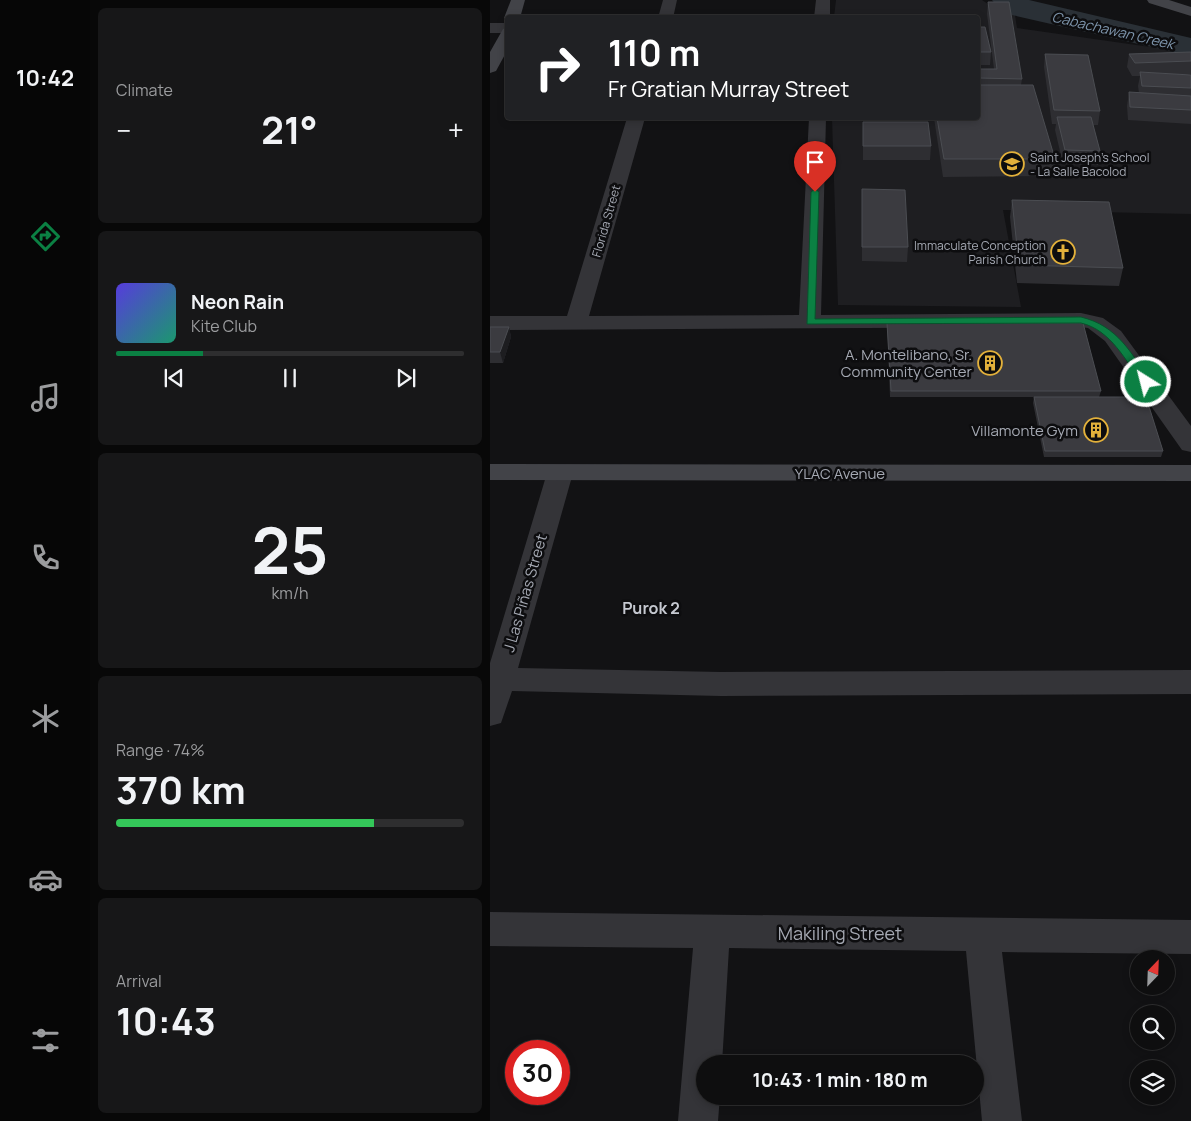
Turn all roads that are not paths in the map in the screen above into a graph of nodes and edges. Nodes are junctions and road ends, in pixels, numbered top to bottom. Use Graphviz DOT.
graph roads {
  1 [pos="518,0"];
  2 [pos="670,0"];
  3 [pos="823,0"];
  4 [pos="1154,0"];
  5 [pos="1191,12"];
  6 [pos="513,15"];
  7 [pos="666,15"];
  8 [pos="822,15"];
  9 [pos="490,28"];
  10 [pos="505,28"];
  11 [pos="505,38"];
  12 [pos="490,68"];
  13 [pos="635,120"];
  14 [pos="818,120"];
  15 [pos="810,322"];
  16 [pos="490,323"];
  17 [pos="576,324"];
  18 [pos="1191,444"];
  19 [pos="490,472"];
  20 [pos="560,473"];
  21 [pos="1191,473"];
  22 [pos="499,679"];
  23 [pos="1191,682"];
  24 [pos="490,714"];
  25 [pos="490,929"];
  26 [pos="712,932"];
  27 [pos="982,934"];
  28 [pos="1191,937"];
  29 [pos="698,1121"];
  30 [pos="1002,1121"];
  1 -- 6 [label="street"];
  2 -- 7 [label="street"];
  3 -- 8 [label="street"];
  4 -- 5 [label="street"];
  9 -- 10 [label="street"];
  11 -- 12 [label="street"];
  13 -- 17 [label="street, Florida Street"];
  14 -- 15 [label="street"];
  15 -- 17 [label="street"];
  15 -- 18 [label="street"];
  16 -- 17 [label="street"];
  19 -- 20 [label="street, YLAC Avenue"];
  20 -- 21 [label="street, YLAC Avenue"];
  20 -- 22 [label="street, J Las Piñas Street"];
  22 -- 23 [label="street"];
  22 -- 24 [label="street, J Las Piñas Street"];
  25 -- 26 [label="street, Makiling Street"];
  26 -- 27 [label="street, Makiling Street"];
  26 -- 29 [label="street"];
  27 -- 28 [label="street, Makiling Street"];
  27 -- 30 [label="street"];
}
